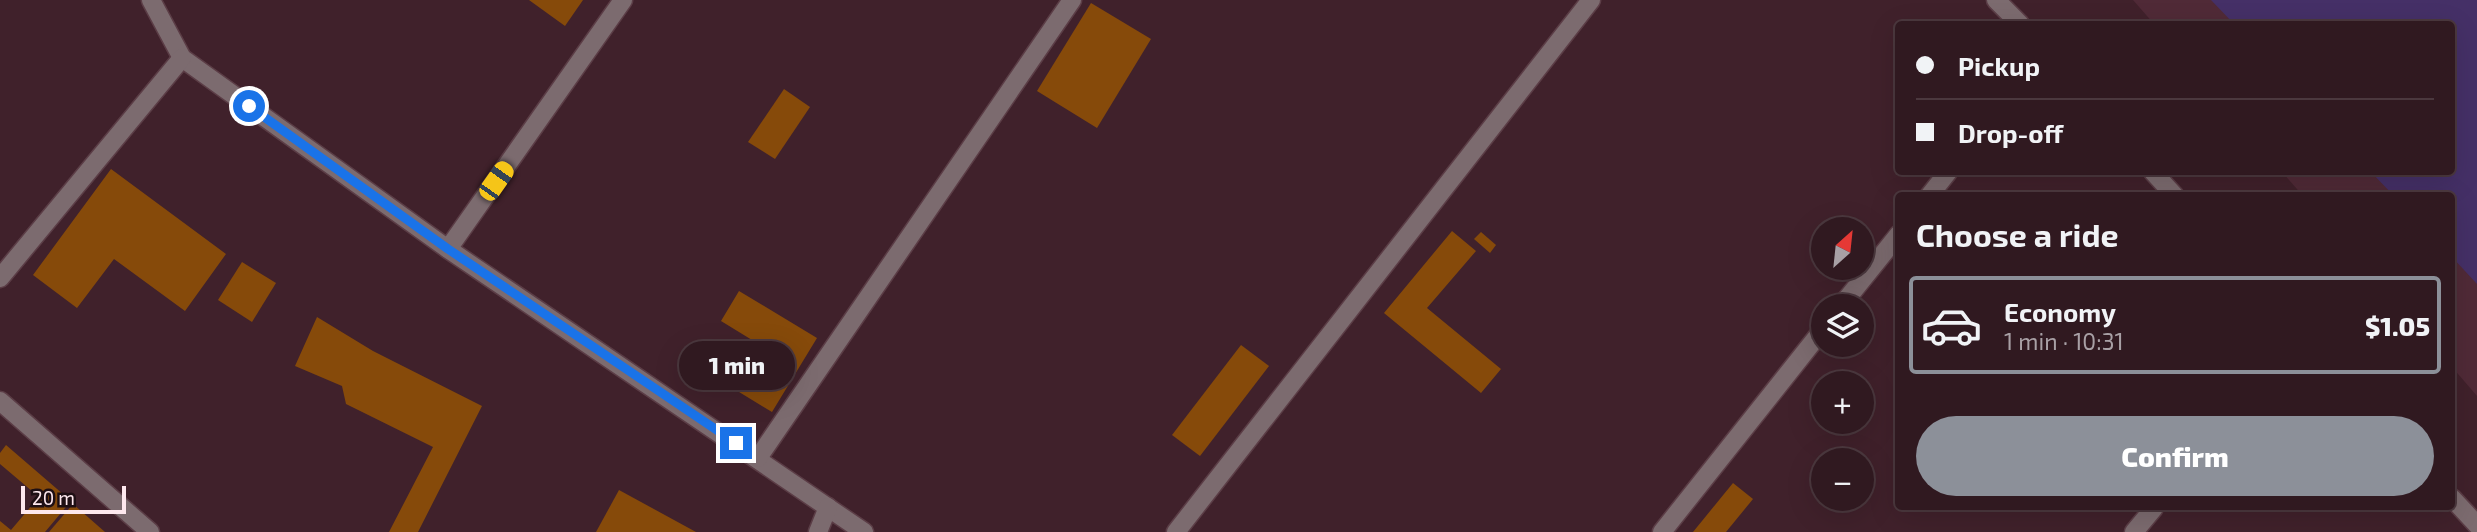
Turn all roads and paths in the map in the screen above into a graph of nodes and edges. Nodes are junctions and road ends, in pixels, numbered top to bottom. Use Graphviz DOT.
graph roads {
  1 [pos="151,0"];
  2 [pos="623,0"];
  3 [pos="1072,0"];
  4 [pos="1591,0"];
  5 [pos="1996,0"];
  6 [pos="2017,21"];
  7 [pos="183,58"];
  8 [pos="1946,175"];
  9 [pos="2156,175"];
  10 [pos="1932,192"];
  11 [pos="2171,192"];
  12 [pos="1895,239"];
  13 [pos="448,249"];
  14 [pos="0,278"];
  15 [pos="1851,294"];
  16 [pos="1811,344"];
  17 [pos="0,401"];
  18 [pos="758,458"];
  19 [pos="2455,501"];
  20 [pos="828,507"];
  21 [pos="2152,510"];
  22 [pos="2477,525"];
  23 [pos="150,532"];
  24 [pos="818,532"];
  25 [pos="864,532"];
  26 [pos="1176,532"];
  27 [pos="1662,532"];
  28 [pos="2134,532"];
  1 -- 7 [label="street"];
  2 -- 13 [label="street"];
  3 -- 18 [label="street"];
  4 -- 26 [label="street"];
  5 -- 6 [label="street"];
  7 -- 13 [label="street"];
  7 -- 14 [label="street"];
  8 -- 10 [label="street"];
  9 -- 11 [label="street"];
  12 -- 15 [label="street"];
  13 -- 18 [label="street"];
  16 -- 27 [label="street"];
  17 -- 23 [label="street"];
  18 -- 20 [label="street"];
  19 -- 22 [label="street"];
  20 -- 24 [label="street"];
  20 -- 25 [label="street"];
  21 -- 28 [label="street"];
}
